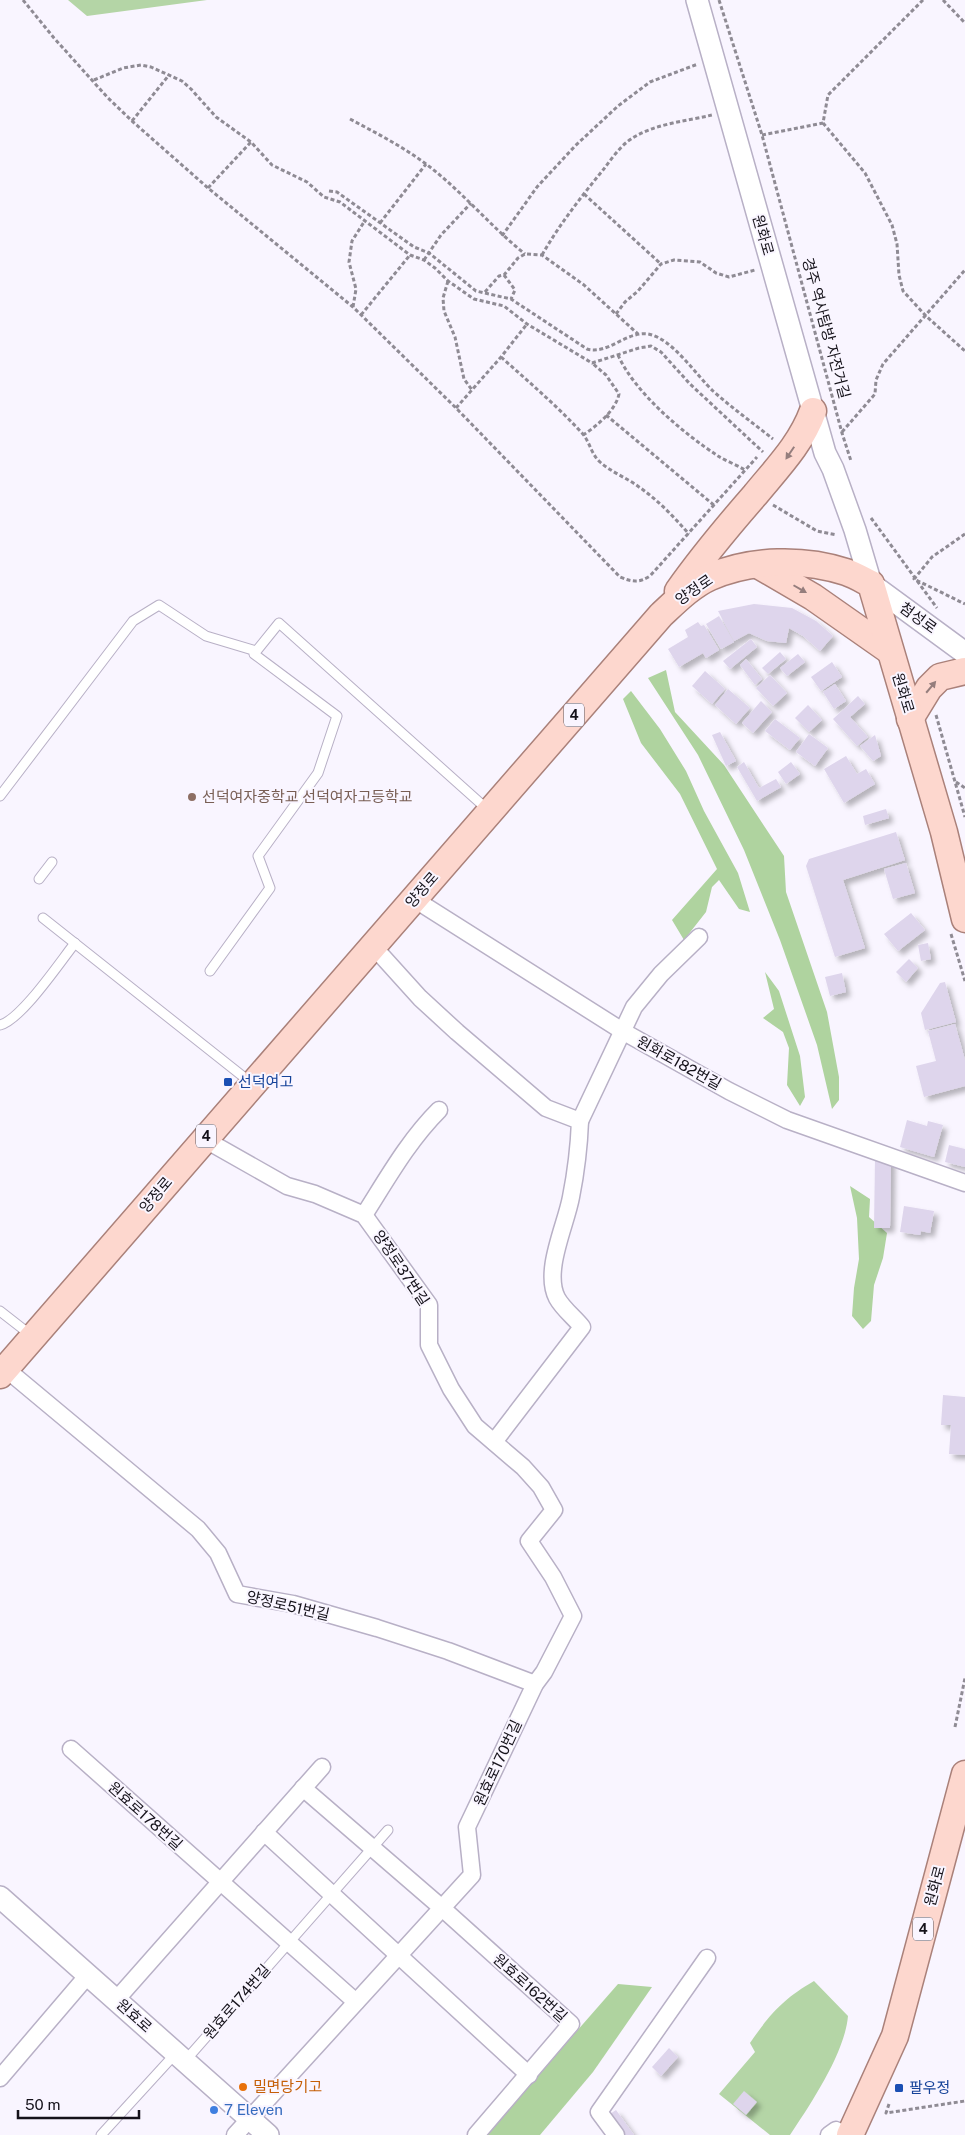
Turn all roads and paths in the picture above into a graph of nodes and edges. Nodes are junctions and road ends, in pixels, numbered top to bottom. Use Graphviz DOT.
graph roads {
  1 [pos="23,0"];
  2 [pos="696,0"];
  3 [pos="709,0"];
  4 [pos="719,0"];
  5 [pos="923,0"];
  6 [pos="943,0"];
  7 [pos="965,23"];
  8 [pos="699,64"];
  9 [pos="169,75"];
  10 [pos="94,80"];
  11 [pos="714,115"];
  12 [pos="350,119"];
  13 [pos="132,122"];
  14 [pos="823,123"];
  15 [pos="762,135"];
  16 [pos="251,142"];
  17 [pos="426,164"];
  18 [pos="208,188"];
  19 [pos="329,191"];
  20 [pos="584,194"];
  21 [pos="472,203"];
  22 [pos="364,222"];
  23 [pos="380,223"];
  24 [pos="502,236"];
  25 [pos="429,253"];
  26 [pos="410,254"];
  27 [pos="525,254"];
  28 [pos="542,255"];
  29 [pos="424,260"];
  30 [pos="662,264"];
  31 [pos="760,268"];
  32 [pos="965,270"];
  33 [pos="504,275"];
  34 [pos="448,281"];
  35 [pos="485,292"];
  36 [pos="511,300"];
  37 [pos="353,307"];
  38 [pos="616,314"];
  39 [pos="361,315"];
  40 [pos="926,316"];
  41 [pos="527,324"];
  42 [pos="638,334"];
  43 [pos="965,351"];
  44 [pos="618,355"];
  45 [pos="501,357"];
  46 [pos="592,363"];
  47 [pos="472,390"];
  48 [pos="456,408"];
  49 [pos="814,411"];
  50 [pos="606,415"];
  51 [pos="778,432"];
  52 [pos="842,433"];
  53 [pos="583,435"];
  54 [pos="773,439"];
  55 [pos="763,452"];
  56 [pos="833,469"];
  57 [pos="745,470"];
  58 [pos="854,470"];
  59 [pos="757,492"];
  60 [pos="715,506"];
  61 [pos="869,516"];
  62 [pos="690,534"];
  63 [pos="965,534"];
  64 [pos="838,535"];
  65 [pos="758,565"];
  66 [pos="914,579"];
  67 [pos="870,584"];
  68 [pos="965,604"];
  69 [pos="938,611"];
  70 [pos="661,615"];
  71 [pos="256,651"];
  72 [pos="890,651"];
  73 [pos="965,653"];
  74 [pos="965,671"];
  75 [pos="929,688"];
  76 [pos="910,719"];
  77 [pos="955,781"];
  78 [pos="965,788"];
  79 [pos="0,796"];
  80 [pos="490,812"];
  81 [pos="965,817"];
  82 [pos="52,862"];
  83 [pos="39,879"];
  84 [pos="414,899"];
  85 [pos="43,918"];
  86 [pos="965,919"];
  87 [pos="699,937"];
  88 [pos="75,943"];
  89 [pos="373,946"];
  90 [pos="210,971"];
  91 [pos="0,1025"];
  92 [pos="624,1032"];
  93 [pos="252,1084"];
  94 [pos="439,1110"];
  95 [pos="580,1121"];
  96 [pos="204,1139"];
  97 [pos="965,1183"];
  98 [pos="364,1215"];
  99 [pos="0,1311"];
  100 [pos="34,1337"];
  101 [pos="3,1372"];
  102 [pos="494,1442"];
  103 [pos="573,1616"];
  104 [pos="965,1678"];
  105 [pos="535,1684"];
  106 [pos="955,1727"];
  107 [pos="71,1749"];
  108 [pos="322,1767"];
  109 [pos="965,1774"];
  110 [pos="303,1788"];
  111 [pos="388,1830"];
  112 [pos="264,1832"];
  113 [pos="372,1848"];
  114 [pos="220,1882"];
  115 [pos="332,1894"];
  116 [pos="0,1897"];
  117 [pos="442,1908"];
  118 [pos="289,1943"];
  119 [pos="399,1954"];
  120 [pos="707,1958"];
  121 [pos="88,1975"];
  122 [pos="116,2000"];
  123 [pos="356,2002"];
  124 [pos="180,2057"];
  125 [pos="529,2075"];
  126 [pos="0,2078"];
  127 [pos="965,2101"];
  128 [pos="886,2113"];
  129 [pos="250,2119"];
  130 [pos="840,2134"];
  131 [pos="101,2135"];
  132 [pos="234,2135"];
  133 [pos="268,2135"];
  134 [pos="476,2135"];
  135 [pos="616,2135"];
  1 -- 10 [label="path"];
  2 -- 49 [label="street, 원화로"];
  3 -- 56 [label="street, 원화로"];
  4 -- 15 [label="path, 경주 역사탐방 자전거길"];
  5 -- 14 [label="path"];
  6 -- 7 [label="path"];
  8 -- 24 [label="path"];
  9 -- 10 [label="path"];
  9 -- 13 [label="path"];
  9 -- 16 [label="path"];
  10 -- 13 [label="path"];
  11 -- 20 [label="path"];
  12 -- 17 [label="path"];
  13 -- 18 [label="path"];
  14 -- 15 [label="path"];
  14 -- 40 [label="path"];
  15 -- 52 [label="path, 경주 역사탐방 자전거길"];
  16 -- 18 [label="path"];
  16 -- 22 [label="path"];
  17 -- 21 [label="path"];
  17 -- 23 [label="path"];
  18 -- 37 [label="path"];
  19 -- 23 [label="path"];
  20 -- 28 [label="path"];
  20 -- 30 [label="path"];
  21 -- 24 [label="path"];
  21 -- 25 [label="path"];
  22 -- 26 [label="path"];
  22 -- 37 [label="path"];
  23 -- 25 [label="path"];
  24 -- 27 [label="path"];
  25 -- 29 [label="path"];
  25 -- 35 [label="path"];
  26 -- 29 [label="path"];
  26 -- 39 [label="path"];
  27 -- 28 [label="path"];
  27 -- 33 [label="path"];
  28 -- 38 [label="path"];
  29 -- 34 [label="path"];
  30 -- 31 [label="path"];
  30 -- 38 [label="path"];
  32 -- 40 [label="path"];
  33 -- 35 [label="path"];
  33 -- 36 [label="path"];
  34 -- 41 [label="path"];
  34 -- 47 [label="path"];
  35 -- 36 [label="path"];
  36 -- 42 [label="path"];
  37 -- 39 [label="path"];
  38 -- 42 [label="path"];
  39 -- 48 [label="path"];
  40 -- 43 [label="path"];
  40 -- 52 [label="path"];
  41 -- 45 [label="path"];
  41 -- 46 [label="path"];
  42 -- 54 [label="path"];
  44 -- 46 [label="path"];
  44 -- 55 [label="path"];
  44 -- 57 [label="path"];
  45 -- 47 [label="path"];
  45 -- 53 [label="path"];
  46 -- 50 [label="path"];
  47 -- 48 [label="path"];
  48 -- 62 [label="path"];
  49 -- 56 [label="street, 원화로"];
  49 -- 59 [label="main road, one-way"];
  50 -- 53 [label="path"];
  50 -- 60 [label="path"];
  51 -- 54 [label="path"];
  52 -- 58 [label="path, 경주 역사탐방 자전거길"];
  53 -- 62 [label="path"];
  54 -- 55 [label="path"];
  55 -- 57 [label="path"];
  56 -- 67 [label="street, 원화로"];
  57 -- 59 [label="path"];
  57 -- 60 [label="path"];
  59 -- 64 [label="path"];
  59 -- 70 [label="main road"];
  60 -- 62 [label="path"];
  61 -- 66 [label="path"];
  63 -- 66 [label="path"];
  65 -- 67 [label="main road, 양정로 / 4"];
  65 -- 70 [label="main road, 양정로 / 4"];
  65 -- 72 [label="main road, one-way"];
  66 -- 68 [label="path"];
  66 -- 69 [label="path"];
  67 -- 72 [label="main road, 원화로"];
  67 -- 73 [label="street, 첨성로"];
  70 -- 80 [label="main road, 양정로 / 4"];
  71 -- 79 [label="lane"];
  71 -- 80 [label="lane"];
  71 -- 90 [label="lane"];
  72 -- 76 [label="main road, 원화로"];
  75 -- 74 [label="main road, one-way"];
  75 -- 76 [label="main road"];
  75 -- 77 [label="path"];
  76 -- 86 [label="main road, 원화로"];
  77 -- 78 [label="path"];
  77 -- 81 [label="path"];
  80 -- 84 [label="main road, 양정로 / 4"];
  82 -- 83 [label="lane"];
  84 -- 89 [label="main road, 양정로 / 4"];
  84 -- 92 [label="street, 원화로182번길"];
  85 -- 88 [label="lane"];
  87 -- 92 [label="street"];
  88 -- 91 [label="lane"];
  88 -- 93 [label="lane"];
  89 -- 93 [label="main road, 양정로 / 4"];
  89 -- 95 [label="street"];
  92 -- 95 [label="street"];
  92 -- 97 [label="street, 원화로182번길"];
  93 -- 96 [label="main road, 양정로 / 4"];
  94 -- 98 [label="street"];
  95 -- 102 [label="street"];
  96 -- 98 [label="street, 양정로37번길"];
  96 -- 100 [label="main road, 양정로 / 4"];
  98 -- 102 [label="street, 양정로37번길"];
  99 -- 100 [label="lane"];
  100 -- 101 [label="main road, 양정로 / 4"];
  101 -- 105 [label="street, 양정로51번길"];
  102 -- 103 [label="street, 양정로37번길"];
  103 -- 105 [label="street, 원효로170번길"];
  104 -- 106 [label="path"];
  105 -- 117 [label="street, 원효로170번길"];
  107 -- 114 [label="street, 원효로178번길"];
  108 -- 110 [label="street"];
  109 -- 130 [label="main road, 원화로 / 4"];
  110 -- 112 [label="street"];
  110 -- 113 [label="street"];
  111 -- 113 [label="lane, 원효로174번길"];
  112 -- 114 [label="street"];
  112 -- 115 [label="street"];
  113 -- 115 [label="lane, 원효로174번길"];
  113 -- 117 [label="street"];
  114 -- 118 [label="street"];
  114 -- 122 [label="street"];
  115 -- 118 [label="lane, 원효로174번길"];
  115 -- 119 [label="street"];
  116 -- 121 [label="street, 원효로"];
  117 -- 119 [label="street, 원효로170번길"];
  117 -- 125 [label="street, 원효로162번길"];
  118 -- 123 [label="street"];
  118 -- 124 [label="lane, 원효로174번길"];
  119 -- 123 [label="street, 원효로170번길"];
  119 -- 125 [label="street"];
  120 -- 135 [label="street"];
  121 -- 122 [label="street, 원효로"];
  121 -- 126 [label="street"];
  122 -- 124 [label="street, 원효로"];
  123 -- 129 [label="street, 원효로170번길"];
  124 -- 129 [label="street, 원효로"];
  124 -- 131 [label="lane, 원효로174번길"];
  125 -- 134 [label="street, 원효로162번길"];
  127 -- 128 [label="path"];
  129 -- 132 [label="street, 원효로170번길"];
  129 -- 133 [label="street, 원효로"];
}
